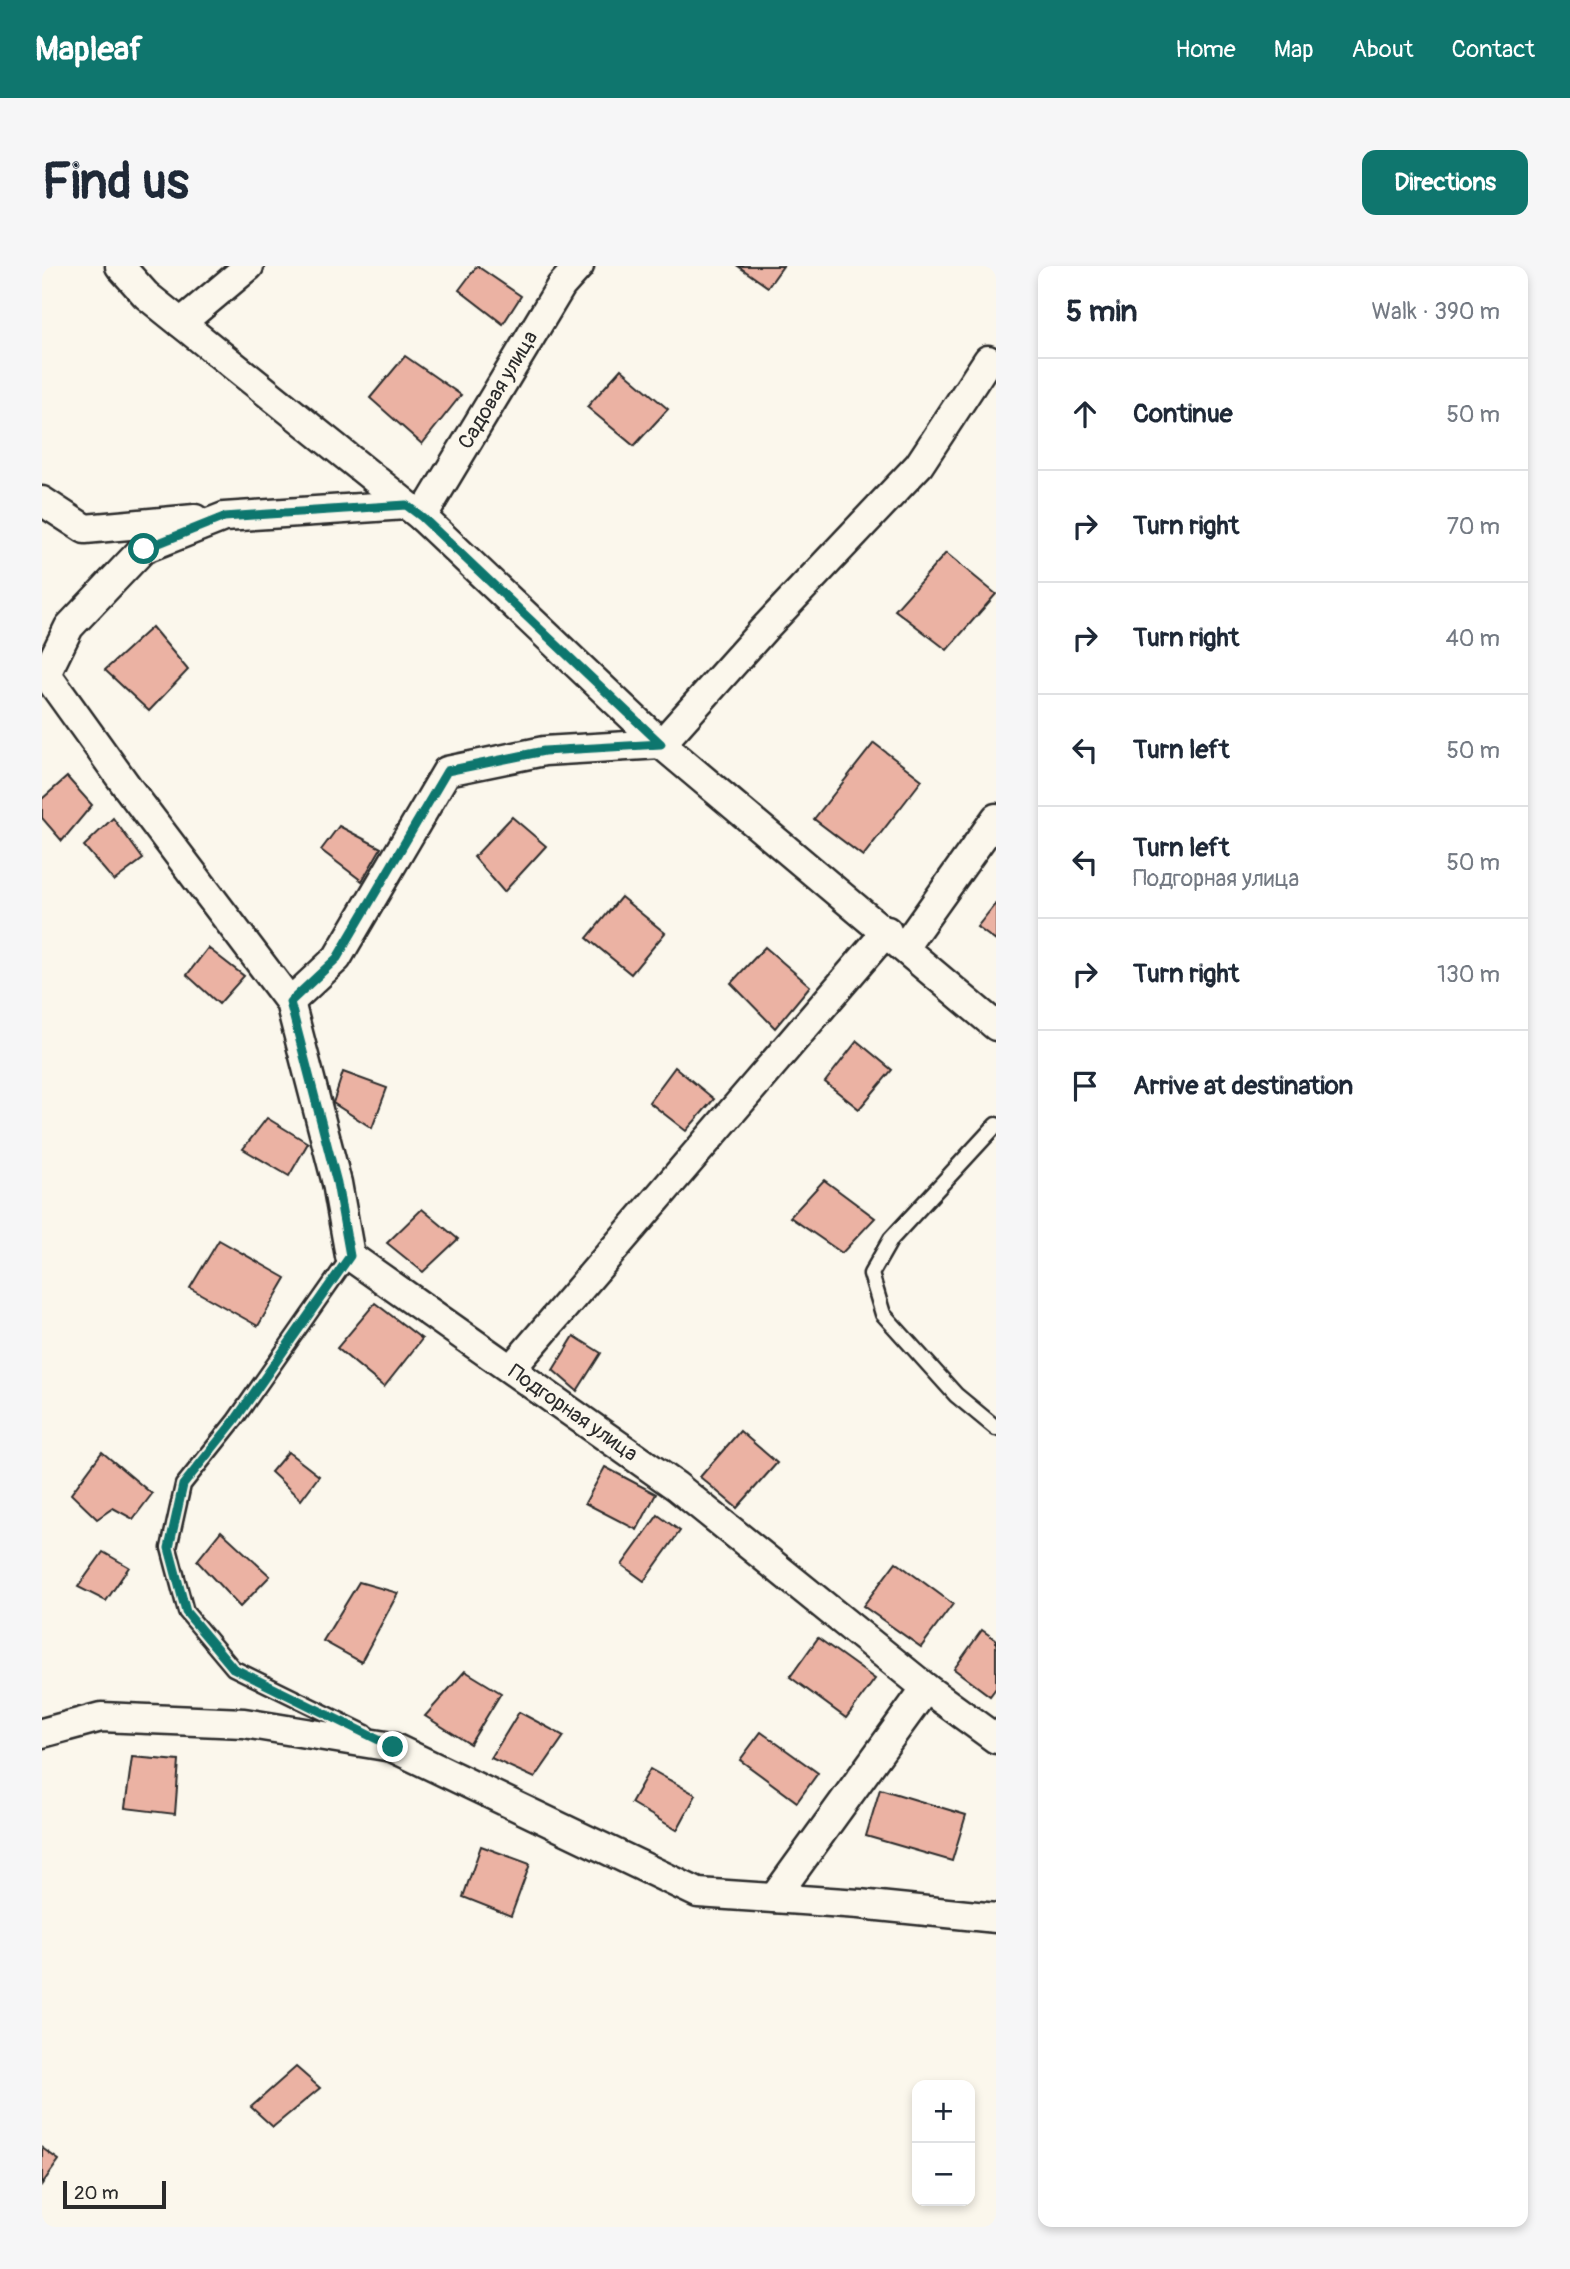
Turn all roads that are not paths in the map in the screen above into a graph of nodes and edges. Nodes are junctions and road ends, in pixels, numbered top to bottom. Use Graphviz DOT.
graph roads {
  1 [pos="120,266"];
  2 [pos="249,266"];
  3 [pos="579,266"];
  4 [pos="181,323"];
  5 [pos="988,360"];
  6 [pos="42,501"];
  7 [pos="414,511"];
  8 [pos="224,517"];
  9 [pos="43,670"];
  10 [pos="661,744"];
  11 [pos="996,818"];
  12 [pos="896,939"];
  13 [pos="290,1002"];
  14 [pos="996,1026"];
  15 [pos="996,1125"];
  16 [pos="350,1256"];
  17 [pos="511,1369"];
  18 [pos="996,1428"];
  19 [pos="926,1688"];
  20 [pos="42,1733"];
  21 [pos="996,1739"];
  22 [pos="393,1747"];
  23 [pos="774,1898"];
  24 [pos="996,1918"];
  1 -- 4 [label="street"];
  2 -- 4 [label="street"];
  3 -- 7 [label="street, Садовая улица"];
  4 -- 7 [label="street"];
  5 -- 10 [label="street"];
  6 -- 8 [label="street"];
  7 -- 8 [label="street"];
  7 -- 10 [label="street"];
  8 -- 9 [label="street"];
  9 -- 13 [label="street"];
  10 -- 12 [label="street"];
  10 -- 13 [label="street"];
  11 -- 12 [label="street"];
  12 -- 14 [label="street"];
  12 -- 17 [label="street"];
  13 -- 16 [label="street"];
  15 -- 18 [label="lane"];
  16 -- 17 [label="street, Подгорная улица"];
  16 -- 22 [label="lane"];
  17 -- 19 [label="street, Подгорная улица"];
  19 -- 21 [label="street, Подгорная улица"];
  19 -- 23 [label="street"];
  20 -- 22 [label="street"];
  22 -- 23 [label="street"];
  23 -- 24 [label="street"];
}
